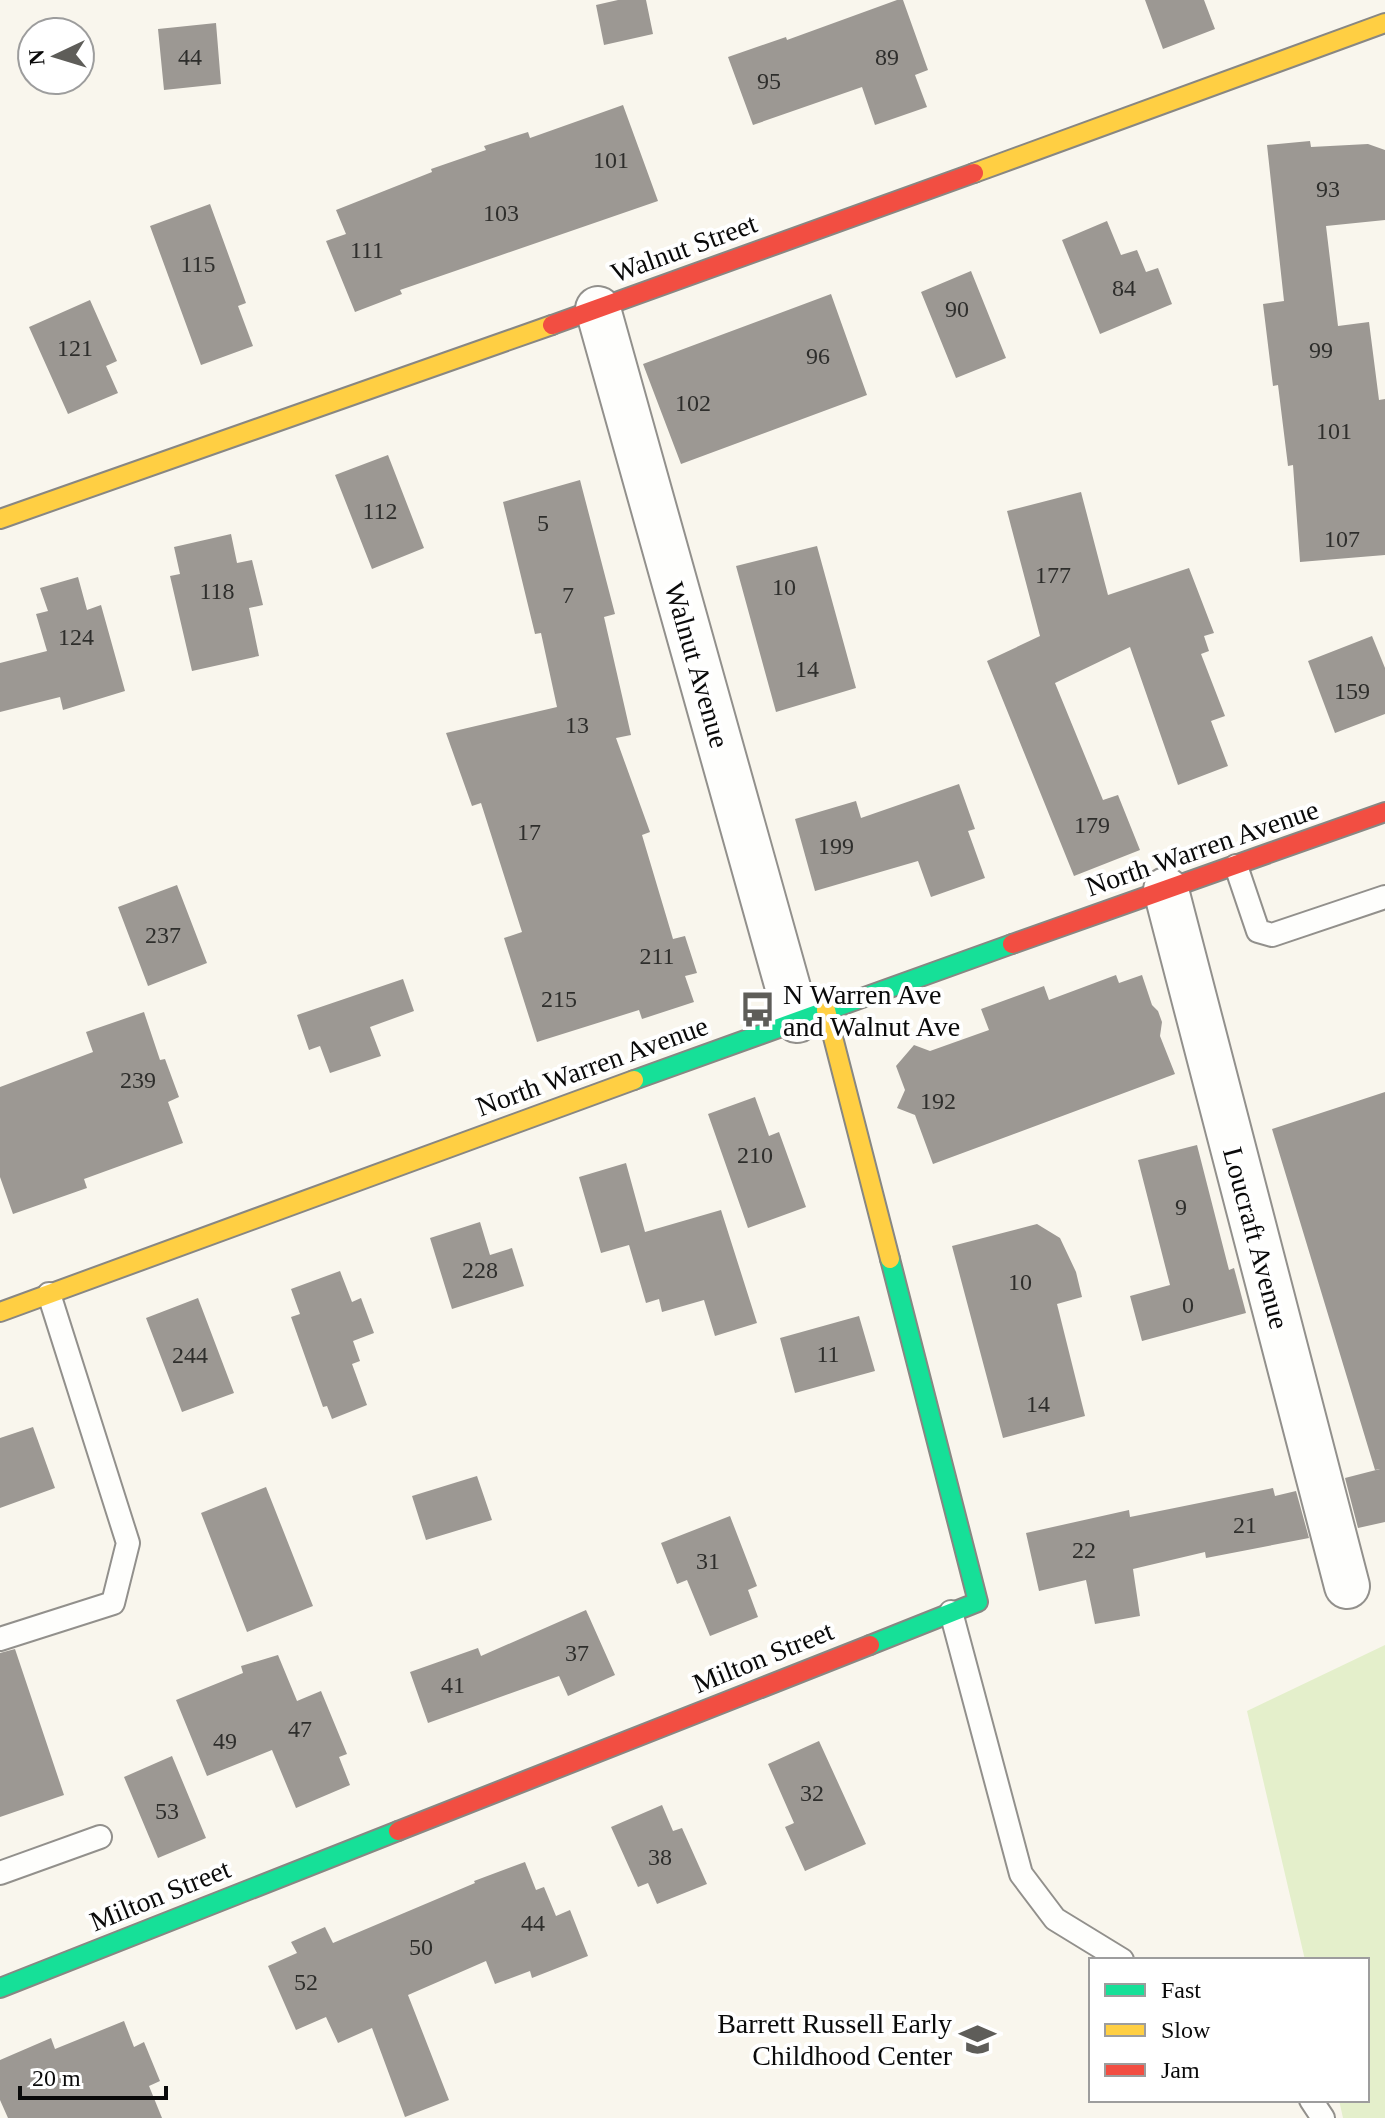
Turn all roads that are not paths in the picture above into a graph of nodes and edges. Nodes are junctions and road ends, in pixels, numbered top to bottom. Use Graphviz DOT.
graph roads {
  1 [pos="1385,23"];
  2 [pos="598,309"];
  3 [pos="0,519"];
  4 [pos="1385,812"];
  5 [pos="1236,866"];
  6 [pos="1166,890"];
  7 [pos="1385,897"];
  8 [pos="811,1015"];
  9 [pos="49,1294"];
  10 [pos="2,1306"];
  11 [pos="1347,1586"];
  12 [pos="951,1612"];
  13 [pos="0,1639"];
  14 [pos="100,1837"];
  15 [pos="0,1873"];
  16 [pos="1119,1958"];
  17 [pos="0,1988"];
  1 -- 2 [label="street, Walnut Street"];
  2 -- 3 [label="street, Walnut Street"];
  2 -- 8 [label="street, Walnut Avenue"];
  4 -- 5 [label="street, North Warren Avenue"];
  5 -- 6 [label="street, North Warren Avenue"];
  5 -- 7 [label="lane"];
  6 -- 8 [label="street, North Warren Avenue"];
  6 -- 11 [label="street, Loucraft Avenue"];
  8 -- 9 [label="street, North Warren Avenue"];
  8 -- 12 [label="street, Milton Street"];
  9 -- 10 [label="street, North Warren Avenue"];
  9 -- 13 [label="lane"];
  12 -- 16 [label="lane"];
  12 -- 17 [label="street, Milton Street"];
  14 -- 15 [label="lane"];
}
